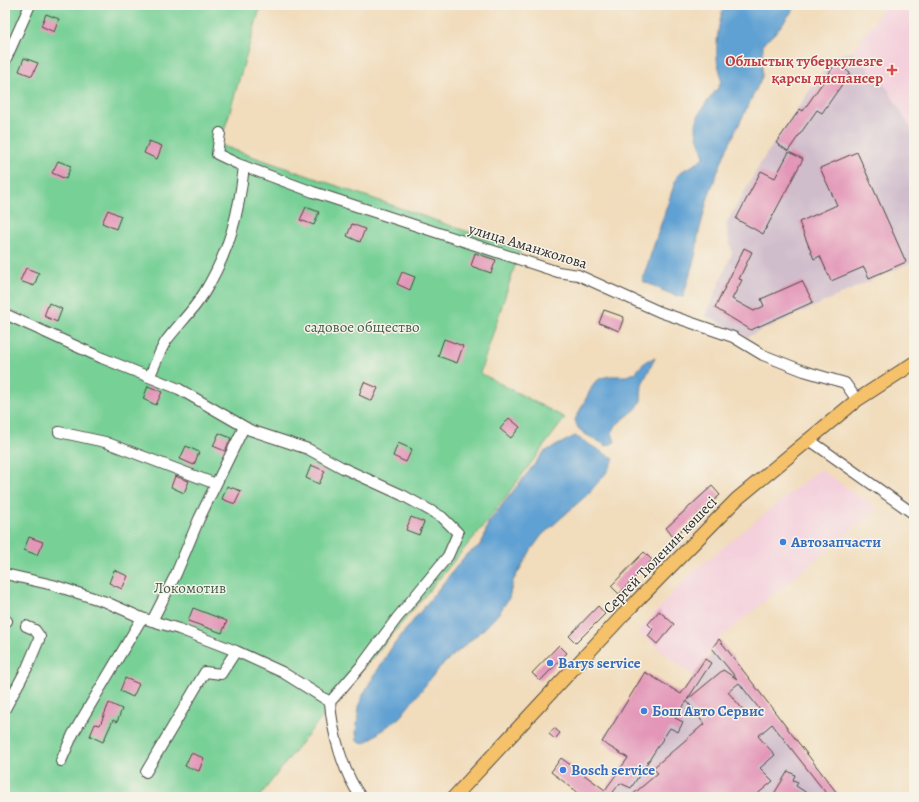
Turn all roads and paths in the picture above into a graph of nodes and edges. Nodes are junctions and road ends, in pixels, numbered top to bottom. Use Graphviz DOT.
graph roads {
  1 [pos="30,5"];
  2 [pos="5,61"];
  3 [pos="220,133"];
  4 [pos="244,166"];
  5 [pos="5,314"];
  6 [pos="914,363"];
  7 [pos="149,377"];
  8 [pos="857,400"];
  9 [pos="244,427"];
  10 [pos="59,432"];
  11 [pos="808,439"];
  12 [pos="216,484"];
  13 [pos="914,514"];
  14 [pos="5,574"];
  15 [pos="142,618"];
  16 [pos="152,621"];
  17 [pos="26,626"];
  18 [pos="236,651"];
  19 [pos="330,702"];
  20 [pos="5,709"];
  21 [pos="61,761"];
  22 [pos="146,772"];
  23 [pos="361,797"];
  24 [pos="454,797"];
  1 -- 2 [label="street"];
  3 -- 4 [label="street, улица Аманжолова"];
  4 -- 7 [label="street"];
  4 -- 8 [label="street, улица Аманжолова"];
  5 -- 7 [label="street"];
  6 -- 8 [label="main road, Сергей Тюленин көшесі"];
  7 -- 9 [label="street"];
  8 -- 11 [label="main road, Сергей Тюленин көшесі"];
  9 -- 12 [label="street"];
  9 -- 19 [label="street"];
  10 -- 12 [label="street"];
  11 -- 13 [label="street"];
  11 -- 24 [label="main road, Сергей Тюленин көшесі"];
  12 -- 16 [label="street"];
  14 -- 15 [label="street"];
  15 -- 16 [label="street"];
  15 -- 21 [label="street"];
  16 -- 18 [label="street"];
  17 -- 20 [label="street"];
  18 -- 19 [label="street"];
  18 -- 22 [label="street"];
  19 -- 23 [label="street"];
}
